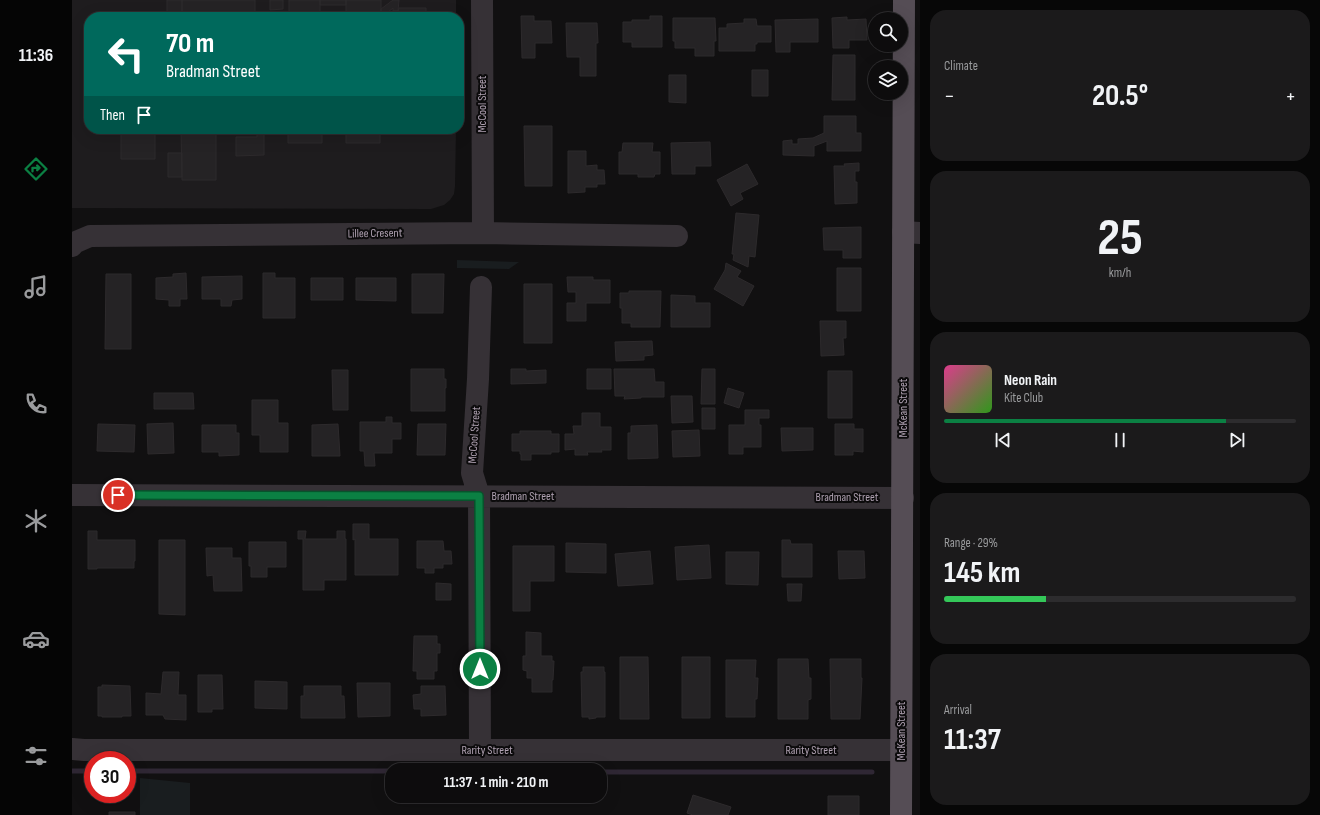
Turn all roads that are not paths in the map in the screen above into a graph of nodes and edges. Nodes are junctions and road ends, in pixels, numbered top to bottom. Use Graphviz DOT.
graph roads {
  1 [pos="482,0"];
  2 [pos="904,0"];
  3 [pos="912,232"];
  4 [pos="483,233"];
  5 [pos="677,236"];
  6 [pos="73,245"];
  7 [pos="481,287"];
  8 [pos="72,495"];
  9 [pos="479,496"];
  10 [pos="903,498"];
  11 [pos="72,749"];
  12 [pos="480,750"];
  13 [pos="901,750"];
  14 [pos="901,815"];
  1 -- 4 [label="street, McCool Street"];
  2 -- 3 [label="main road, McKean Street"];
  3 -- 10 [label="main road, McKean Street"];
  4 -- 5 [label="street, Lillee Cresent"];
  4 -- 6 [label="street, Lillee Cresent"];
  7 -- 9 [label="street, McCool Street"];
  8 -- 9 [label="street, Bradman Street"];
  9 -- 10 [label="street, Bradman Street"];
  9 -- 12 [label="street, McCool Street"];
  10 -- 13 [label="main road, McKean Street"];
  11 -- 12 [label="street, Rarity Street"];
  12 -- 13 [label="street, Rarity Street"];
  13 -- 14 [label="main road, McKean Street"];
}
